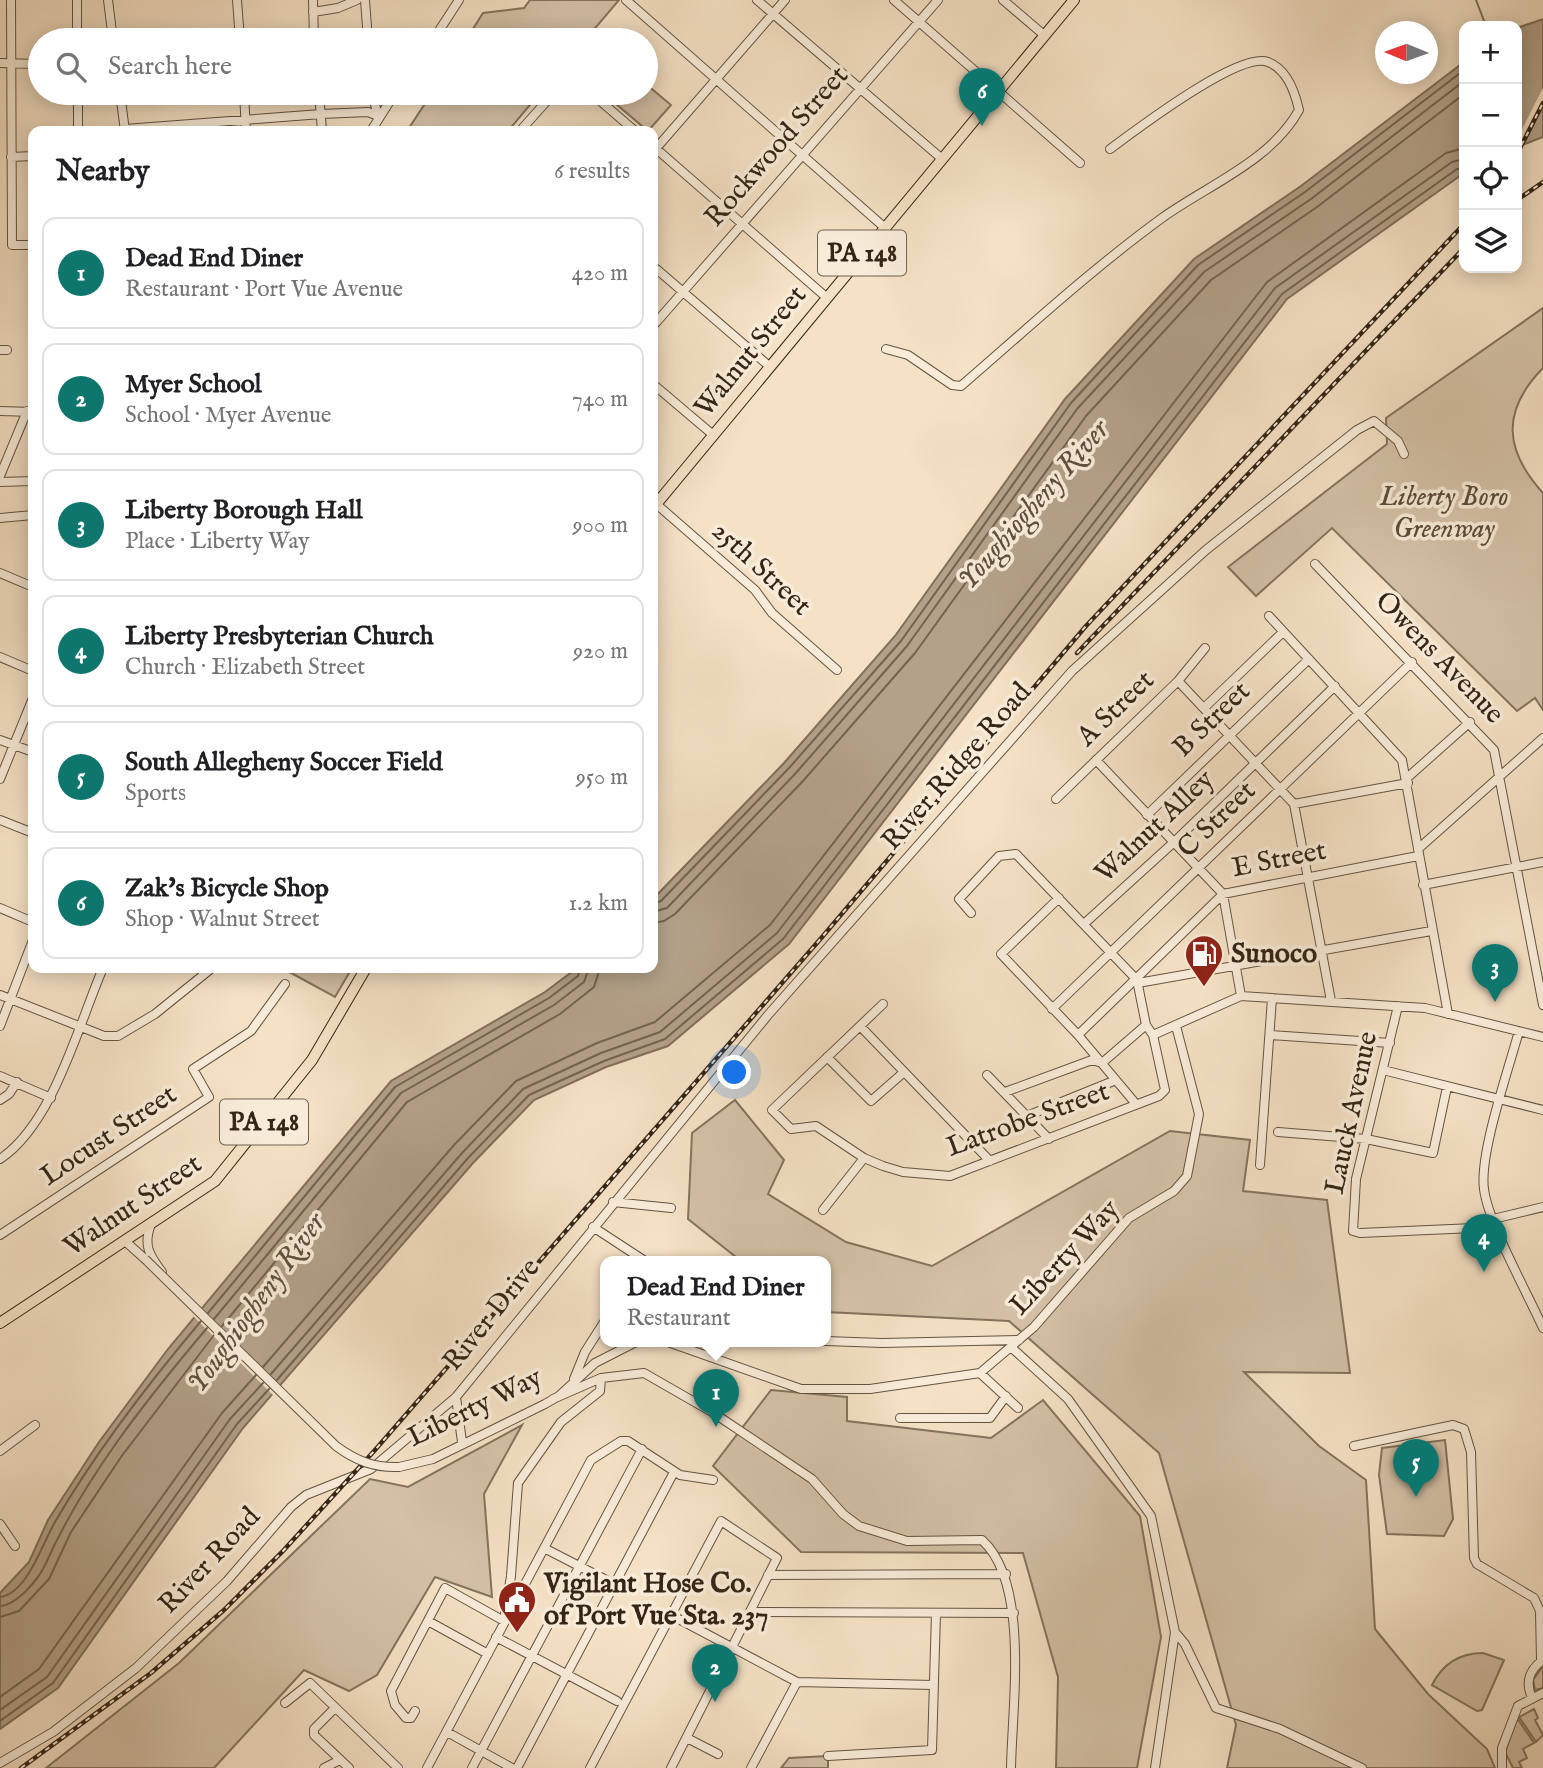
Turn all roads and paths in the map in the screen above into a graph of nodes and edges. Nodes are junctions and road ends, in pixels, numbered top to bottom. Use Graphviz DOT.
graph roads {
  1 [pos="11,0"];
  2 [pos="77,0"];
  3 [pos="108,0"];
  4 [pos="237,0"];
  5 [pos="313,0"];
  6 [pos="357,0"];
  7 [pos="365,0"];
  8 [pos="459,0"];
  9 [pos="626,0"];
  10 [pos="757,0"];
  11 [pos="785,0"];
  12 [pos="894,0"];
  13 [pos="937,0"];
  14 [pos="1003,0"];
  15 [pos="1074,0"];
  16 [pos="313,12"];
  17 [pos="773,14"];
  18 [pos="919,22"];
  19 [pos="77,28"];
  20 [pos="112,28"];
  21 [pos="239,28"];
  22 [pos="314,28"];
  23 [pos="367,28"];
  24 [pos="441,28"];
  25 [pos="657,28"];
  26 [pos="658,29"];
  27 [pos="1044,35"];
  28 [pos="0,63"];
  29 [pos="12,63"];
  30 [pos="28,64"];
  31 [pos="715,81"];
  32 [pos="859,88"];
  33 [pos="997,89"];
  34 [pos="78,105"];
  35 [pos="122,105"];
  36 [pos="245,105"];
  37 [pos="320,105"];
  38 [pos="375,105"];
  39 [pos="386,105"];
  40 [pos="543,105"];
  41 [pos="605,105"];
  42 [pos="321,114"];
  43 [pos="378,116"];
  44 [pos="246,120"];
  45 [pos="78,126"];
  46 [pos="124,126"];
  47 [pos="173,126"];
  48 [pos="246,126"];
  49 [pos="322,126"];
  50 [pos="373,126"];
  51 [pos="524,126"];
  52 [pos="629,126"];
  53 [pos="658,145"];
  54 [pos="1110,149"];
  55 [pos="658,152"];
  56 [pos="802,154"];
  57 [pos="28,156"];
  58 [pos="11,157"];
  59 [pos="941,158"];
  60 [pos="1080,163"];
  61 [pos="741,223"];
  62 [pos="884,228"];
  63 [pos="28,245"];
  64 [pos="658,270"];
  65 [pos="683,292"];
  66 [pos="826,297"];
  67 [pos="658,320"];
  68 [pos="886,349"];
  69 [pos="769,366"];
  70 [pos="658,388"];
  71 [pos="0,411"];
  72 [pos="28,412"];
  73 [pos="28,416"];
  74 [pos="712,435"];
  75 [pos="1404,454"];
  76 [pos="0,476"];
  77 [pos="28,481"];
  78 [pos="0,482"];
  79 [pos="658,499"];
  80 [pos="658,507"];
  81 [pos="28,515"];
  82 [pos="0,518"];
  83 [pos="1315,564"];
  84 [pos="0,573"];
  85 [pos="28,585"];
  86 [pos="1269,617"];
  87 [pos="1283,632"];
  88 [pos="1205,649"];
  89 [pos="0,657"];
  90 [pos="1309,659"];
  91 [pos="1412,662"];
  92 [pos="28,669"];
  93 [pos="837,670"];
  94 [pos="1178,681"];
  95 [pos="1335,687"];
  96 [pos="1203,708"];
  97 [pos="28,711"];
  98 [pos="1359,712"];
  99 [pos="1470,722"];
  100 [pos="1229,734"];
  101 [pos="1543,738"];
  102 [pos="0,740"];
  103 [pos="14,746"];
  104 [pos="28,750"];
  105 [pos="1096,760"];
  106 [pos="1256,762"];
  107 [pos="1499,778"];
  108 [pos="0,779"];
  109 [pos="1407,780"];
  110 [pos="1281,789"];
  111 [pos="1056,799"];
  112 [pos="1294,804"];
  113 [pos="1147,815"];
  114 [pos="0,820"];
  115 [pos="28,831"];
  116 [pos="1173,844"];
  117 [pos="1418,852"];
  118 [pos="1543,862"];
  119 [pos="1517,867"];
  120 [pos="1198,870"];
  121 [pos="1309,877"];
  122 [pos="1423,885"];
  123 [pos="1223,894"];
  124 [pos="1059,898"];
  125 [pos="0,908"];
  126 [pos="971,912"];
  127 [pos="28,920"];
  128 [pos="1085,923"];
  129 [pos="1431,931"];
  130 [pos="1322,951"];
  131 [pos="28,953"];
  132 [pos="1112,953"];
  133 [pos="1235,966"];
  134 [pos="1540,970"];
  135 [pos="101,973"];
  136 [pos="206,973"];
  137 [pos="363,973"];
  138 [pos="1138,981"];
  139 [pos="285,984"];
  140 [pos="0,995"];
  141 [pos="1241,996"];
  142 [pos="1272,998"];
  143 [pos="11,999"];
  144 [pos="1331,1001"];
  145 [pos="883,1004"];
  146 [pos="1543,1005"];
  147 [pos="1398,1006"];
  148 [pos="1052,1009"];
  149 [pos="1448,1014"];
  150 [pos="1146,1025"];
  151 [pos="0,1026"];
  152 [pos="78,1026"];
  153 [pos="860,1026"];
  154 [pos="1176,1026"];
  155 [pos="1519,1031"];
  156 [pos="1078,1035"];
  157 [pos="1153,1035"];
  158 [pos="1270,1035"];
  159 [pos="1543,1037"];
  160 [pos="1390,1043"];
  161 [pos="827,1057"];
  162 [pos="1102,1063"];
  163 [pos="1383,1070"];
  164 [pos="903,1073"];
  165 [pos="987,1074"];
  166 [pos="0,1076"];
  167 [pos="1116,1080"];
  168 [pos="16,1082"];
  169 [pos="1447,1087"];
  170 [pos="1005,1092"];
  171 [pos="51,1098"];
  172 [pos="0,1100"];
  173 [pos="1500,1100"];
  174 [pos="1136,1104"];
  175 [pos="1543,1110"];
  176 [pos="1027,1116"];
  177 [pos="1278,1132"];
  178 [pos="1049,1139"];
  179 [pos="1366,1139"];
  180 [pos="864,1158"];
  181 [pos="0,1159"];
  182 [pos="990,1161"];
  183 [pos="1260,1165"];
  184 [pos="613,1202"];
  185 [pos="1543,1207"];
  186 [pos="671,1208"];
  187 [pos="823,1210"];
  188 [pos="1495,1223"];
  189 [pos="151,1224"];
  190 [pos="593,1227"];
  191 [pos="0,1235"];
  192 [pos="125,1241"];
  193 [pos="147,1256"];
  194 [pos="637,1256"];
  195 [pos="0,1323"];
  196 [pos="600,1328"];
  197 [pos="1543,1328"];
  198 [pos="831,1341"];
  199 [pos="1015,1343"];
  200 [pos="626,1347"];
  201 [pos="682,1347"];
  202 [pos="980,1373"];
  203 [pos="601,1378"];
  204 [pos="573,1381"];
  205 [pos="1006,1396"];
  206 [pos="456,1397"];
  207 [pos="553,1399"];
  208 [pos="1018,1408"];
  209 [pos="900,1418"];
  210 [pos="35,1425"];
  211 [pos="462,1442"];
  212 [pos="1354,1447"];
  213 [pos="642,1450"];
  214 [pos="0,1451"];
  215 [pos="674,1472"];
  216 [pos="713,1480"];
  217 [pos="0,1524"];
  218 [pos="15,1546"];
  219 [pos="544,1548"];
  220 [pos="579,1566"];
  221 [pos="1006,1574"];
  222 [pos="768,1575"];
  223 [pos="614,1584"];
  224 [pos="751,1612"];
  225 [pos="1014,1613"];
  226 [pos="936,1614"];
  227 [pos="671,1615"];
  228 [pos="504,1620"];
  229 [pos="428,1621"];
  230 [pos="1175,1632"];
  231 [pos="496,1637"];
  232 [pos="733,1648"];
  233 [pos="488,1654"];
  234 [pos="531,1656"];
  235 [pos="1542,1661"];
  236 [pos="567,1674"];
  237 [pos="797,1682"];
  238 [pos="934,1685"];
  239 [pos="1543,1693"];
  240 [pos="1532,1698"];
  241 [pos="617,1701"];
  242 [pos="285,1703"];
  243 [pos="335,1708"];
  244 [pos="415,1711"];
  245 [pos="447,1732"];
  246 [pos="687,1738"];
  247 [pos="481,1751"];
  248 [pos="718,1754"];
  249 [pos="828,1756"];
  250 [pos="340,1760"];
  251 [pos="0,1763"];
  252 [pos="324,1768"];
  253 [pos="349,1768"];
  254 [pos="398,1768"];
  255 [pos="427,1768"];
  256 [pos="472,1768"];
  257 [pos="512,1768"];
  258 [pos="517,1768"];
  259 [pos="590,1768"];
  260 [pos="671,1768"];
  261 [pos="751,1768"];
  262 [pos="1011,1768"];
  263 [pos="1155,1768"];
  264 [pos="1362,1768"];
  265 [pos="1502,1768"];
  1 -- 29 [label="street"];
  2 -- 19 [label="street"];
  3 -- 20 [label="street"];
  4 -- 21 [label="street"];
  5 -- 16 [label="street"];
  6 -- 16 [label="street"];
  7 -- 23 [label="street"];
  8 -- 24 [label="street"];
  9 -- 25 [label="street"];
  10 -- 17 [label="street"];
  11 -- 17 [label="street"];
  12 -- 18 [label="street"];
  13 -- 18 [label="street, Rockwood Street"];
  14 -- 27 [label="street"];
  15 -- 27 [label="main road, Walnut Street / PA 148"];
  16 -- 22 [label="street"];
  17 -- 31 [label="street"];
  17 -- 32 [label="street"];
  18 -- 32 [label="street, Rockwood Street"];
  18 -- 33 [label="street"];
  26 -- 31 [label="street"];
  27 -- 33 [label="main road, Walnut Street / PA 148"];
  28 -- 29 [label="street"];
  29 -- 30 [label="street"];
  29 -- 58 [label="street"];
  31 -- 53 [label="street"];
  31 -- 56 [label="street"];
  32 -- 56 [label="street, Rockwood Street"];
  32 -- 59 [label="street"];
  33 -- 59 [label="main road, Walnut Street / PA 148"];
  33 -- 60 [label="street"];
  34 -- 45 [label="street"];
  35 -- 46 [label="street"];
  36 -- 44 [label="street"];
  37 -- 42 [label="street"];
  38 -- 43 [label="street"];
  39 -- 43 [label="street"];
  40 -- 51 [label="street"];
  41 -- 52 [label="street"];
  42 -- 43 [label="street"];
  42 -- 44 [label="street"];
  42 -- 49 [label="street"];
  43 -- 50 [label="street"];
  44 -- 47 [label="street"];
  44 -- 48 [label="street"];
  54 -- 68 [label="street"];
  55 -- 61 [label="street"];
  56 -- 61 [label="street, Rockwood Street"];
  56 -- 62 [label="street"];
  57 -- 58 [label="street"];
  58 -- 63 [label="street"];
  59 -- 62 [label="main road, Walnut Street / PA 148"];
  61 -- 65 [label="street, Rockwood Street"];
  61 -- 66 [label="street"];
  62 -- 66 [label="main road, Walnut Street / PA 148"];
  64 -- 65 [label="street"];
  65 -- 67 [label="street, Rockwood Street"];
  65 -- 69 [label="street"];
  66 -- 69 [label="main road, Walnut Street / PA 148"];
  69 -- 74 [label="main road, Walnut Street / PA 148"];
  70 -- 74 [label="street"];
  71 -- 72 [label="street"];
  73 -- 76 [label="street"];
  74 -- 79 [label="main road, Walnut Street / PA 148"];
  75 -- 184 [label="street, River Ridge Road"];
  77 -- 78 [label="street"];
  80 -- 93 [label="street, 25th Street"];
  81 -- 82 [label="street"];
  83 -- 91 [label="street, Owens Avenue"];
  84 -- 85 [label="street"];
  86 -- 87 [label="street"];
  87 -- 90 [label="street"];
  87 -- 96 [label="street"];
  88 -- 94 [label="street, A Street"];
  89 -- 92 [label="street"];
  90 -- 95 [label="street"];
  90 -- 100 [label="street, B Street"];
  91 -- 98 [label="street, C Street"];
  91 -- 99 [label="street, Owens Avenue"];
  94 -- 96 [label="street"];
  94 -- 105 [label="street, A Street"];
  95 -- 98 [label="street"];
  95 -- 106 [label="street, Walnut Alley"];
  96 -- 100 [label="street"];
  97 -- 103 [label="street"];
  98 -- 109 [label="street"];
  98 -- 110 [label="street, C Street"];
  99 -- 107 [label="street, Owens Avenue"];
  99 -- 109 [label="street"];
  100 -- 106 [label="street"];
  100 -- 113 [label="street, B Street"];
  101 -- 107 [label="street"];
  102 -- 103 [label="street"];
  103 -- 104 [label="street"];
  103 -- 108 [label="street"];
  105 -- 111 [label="street, A Street"];
  105 -- 113 [label="street"];
  106 -- 110 [label="street"];
  106 -- 116 [label="street, Walnut Alley"];
  107 -- 117 [label="street"];
  107 -- 119 [label="street, Owens Avenue"];
  109 -- 112 [label="street"];
  109 -- 117 [label="street"];
  110 -- 112 [label="street"];
  110 -- 120 [label="street, C Street"];
  112 -- 121 [label="street"];
  113 -- 116 [label="street"];
  114 -- 115 [label="street"];
  116 -- 120 [label="street"];
  116 -- 128 [label="street, Walnut Alley"];
  117 -- 121 [label="street, E Street"];
  117 -- 122 [label="street"];
  118 -- 119 [label="street"];
  119 -- 122 [label="street"];
  119 -- 134 [label="street, Owens Avenue"];
  120 -- 123 [label="street"];
  120 -- 132 [label="street, C Street"];
  121 -- 123 [label="street, E Street"];
  121 -- 130 [label="street"];
  122 -- 129 [label="street"];
  123 -- 133 [label="street"];
  123 -- 138 [label="street, E Street"];
  124 -- 126 [label="street"];
  124 -- 128 [label="street"];
  124 -- 148 [label="street"];
  125 -- 127 [label="street"];
  128 -- 132 [label="street"];
  129 -- 130 [label="street"];
  129 -- 149 [label="street"];
  130 -- 133 [label="street"];
  130 -- 144 [label="street"];
  131 -- 143 [label="street"];
  132 -- 138 [label="street"];
  132 -- 148 [label="street, C Street"];
  133 -- 138 [label="street"];
  133 -- 141 [label="street"];
  134 -- 146 [label="street, Owens Avenue"];
  135 -- 152 [label="street"];
  136 -- 152 [label="street"];
  137 -- 189 [label="main road, Walnut Street / PA 148"];
  138 -- 150 [label="street"];
  138 -- 156 [label="street, E Street"];
  139 -- 191 [label="street, Locust Street"];
  140 -- 143 [label="street"];
  141 -- 142 [label="street"];
  141 -- 154 [label="street"];
  142 -- 144 [label="street"];
  142 -- 158 [label="street"];
  143 -- 151 [label="street"];
  143 -- 152 [label="street"];
  144 -- 147 [label="street"];
  145 -- 153 [label="street"];
  147 -- 149 [label="street"];
  147 -- 160 [label="street, Lauck Avenue"];
  148 -- 156 [label="street"];
  149 -- 155 [label="street"];
  150 -- 157 [label="street"];
  150 -- 162 [label="street"];
  152 -- 171 [label="street"];
  153 -- 161 [label="street"];
  153 -- 164 [label="street"];
  154 -- 157 [label="street"];
  154 -- 199 [label="street, Liberty Way"];
  155 -- 159 [label="street"];
  155 -- 173 [label="street"];
  156 -- 162 [label="street"];
  157 -- 174 [label="street, Latrobe Street"];
  158 -- 160 [label="street"];
  158 -- 183 [label="street"];
  160 -- 163 [label="street, Lauck Avenue"];
  161 -- 164 [label="street"];
  161 -- 180 [label="street, Latrobe Street"];
  162 -- 167 [label="street"];
  162 -- 170 [label="street"];
  163 -- 169 [label="street"];
  163 -- 179 [label="street, Lauck Avenue"];
  164 -- 182 [label="street"];
  165 -- 170 [label="street"];
  166 -- 168 [label="street"];
  167 -- 174 [label="street"];
  167 -- 176 [label="street"];
  168 -- 171 [label="street"];
  168 -- 172 [label="street"];
  169 -- 173 [label="street"];
  169 -- 179 [label="street"];
  170 -- 176 [label="street"];
  171 -- 181 [label="street"];
  173 -- 175 [label="street"];
  173 -- 188 [label="street"];
  174 -- 178 [label="street, Latrobe Street"];
  176 -- 178 [label="street"];
  177 -- 179 [label="street"];
  178 -- 182 [label="street, Latrobe Street"];
  179 -- 188 [label="street, Lauck Avenue"];
  180 -- 182 [label="street, Latrobe Street"];
  180 -- 187 [label="street"];
  184 -- 186 [label="street"];
  184 -- 190 [label="street, River Ridge Road"];
  185 -- 188 [label="street"];
  188 -- 197 [label="street"];
  189 -- 192 [label="main road, Walnut Street / PA 148"];
  189 -- 193 [label="street"];
  190 -- 194 [label="street"];
  190 -- 206 [label="street, River Drive"];
  192 -- 193 [label="street"];
  192 -- 195 [label="main road, Walnut Street / PA 148"];
  193 -- 211 [label="street, Liberty Way, bridge"];
  196 -- 204 [label="street"];
  198 -- 199 [label="street"];
  199 -- 202 [label="street, Liberty Way"];
  199 -- 230 [label="street"];
  200 -- 204 [label="street, Liberty Way"];
  201 -- 202 [label="street"];
  202 -- 205 [label="street"];
  203 -- 207 [label="street"];
  203 -- 221 [label="street"];
  203 -- 228 [label="street"];
  204 -- 207 [label="street, Liberty Way"];
  205 -- 208 [label="street"];
  205 -- 209 [label="street"];
  206 -- 211 [label="street, River Drive"];
  206 -- 251 [label="street, River Road"];
  207 -- 211 [label="street, Liberty Way"];
  210 -- 214 [label="street"];
  212 -- 235 [label="street"];
  213 -- 215 [label="street"];
  213 -- 219 [label="street"];
  213 -- 220 [label="street"];
  215 -- 216 [label="street"];
  215 -- 223 [label="street"];
  217 -- 218 [label="street"];
  219 -- 220 [label="street"];
  219 -- 228 [label="street"];
  220 -- 223 [label="street"];
  220 -- 234 [label="street"];
  221 -- 222 [label="street"];
  221 -- 225 [label="street"];
  222 -- 224 [label="street"];
  222 -- 227 [label="street"];
  223 -- 236 [label="street"];
  224 -- 226 [label="street"];
  224 -- 232 [label="street"];
  225 -- 226 [label="street"];
  225 -- 262 [label="street"];
  226 -- 238 [label="street"];
  227 -- 232 [label="street"];
  227 -- 259 [label="street"];
  228 -- 229 [label="street"];
  228 -- 231 [label="street"];
  229 -- 233 [label="street"];
  229 -- 244 [label="street"];
  230 -- 263 [label="street"];
  230 -- 264 [label="street"];
  231 -- 233 [label="street"];
  231 -- 234 [label="street"];
  232 -- 237 [label="street"];
  232 -- 246 [label="street"];
  233 -- 245 [label="street"];
  234 -- 236 [label="street"];
  234 -- 247 [label="street"];
  235 -- 240 [label="street"];
  236 -- 241 [label="street"];
  236 -- 258 [label="street"];
  237 -- 238 [label="street"];
  237 -- 261 [label="street"];
  238 -- 249 [label="street"];
  239 -- 240 [label="street"];
  240 -- 265 [label="street"];
  242 -- 243 [label="street"];
  243 -- 250 [label="street"];
  243 -- 254 [label="street"];
  245 -- 247 [label="street"];
  245 -- 255 [label="street"];
  246 -- 248 [label="street"];
  246 -- 260 [label="street"];
  247 -- 256 [label="street"];
  247 -- 257 [label="street"];
  250 -- 252 [label="street"];
  250 -- 253 [label="street"];
}
